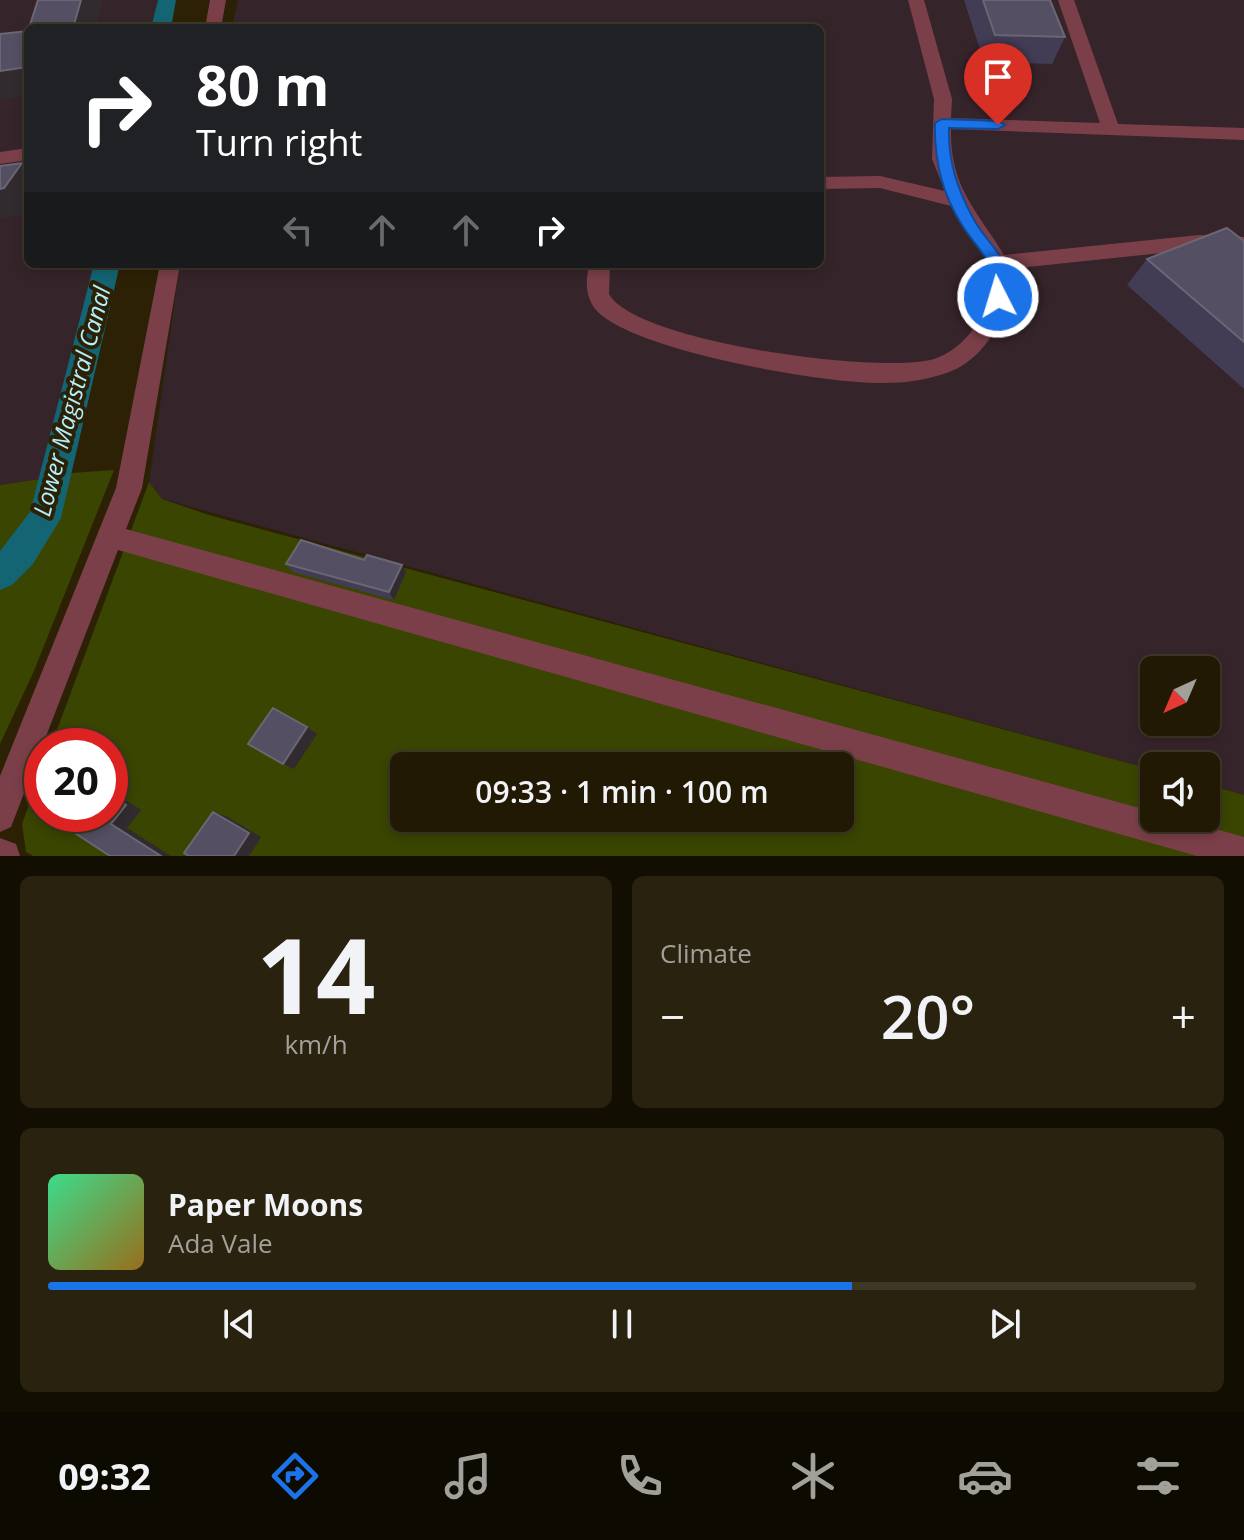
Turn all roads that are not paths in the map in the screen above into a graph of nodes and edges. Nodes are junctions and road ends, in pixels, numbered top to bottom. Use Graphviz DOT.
graph roads {
  1 [pos="218,0"];
  2 [pos="916,0"];
  3 [pos="1066,0"];
  4 [pos="214,24"];
  5 [pos="942,123"];
  6 [pos="1111,129"];
  7 [pos="1244,134"];
  8 [pos="24,155"];
  9 [pos="0,158"];
  10 [pos="824,183"];
  11 [pos="958,201"];
  12 [pos="1239,248"];
  13 [pos="1138,249"];
  14 [pos="999,263"];
  15 [pos="169,268"];
  16 [pos="599,268"];
  17 [pos="1162,268"];
  18 [pos="110,536"];
  19 [pos="0,816"];
  20 [pos="1244,853"];
  1 -- 4 [label="street"];
  2 -- 5 [label="street"];
  3 -- 6 [label="street"];
  5 -- 6 [label="street"];
  5 -- 11 [label="street"];
  6 -- 7 [label="street"];
  8 -- 9 [label="street"];
  10 -- 11 [label="street"];
  11 -- 14 [label="street"];
  12 -- 13 [label="street"];
  13 -- 14 [label="street"];
  13 -- 17 [label="street"];
  14 -- 16 [label="street"];
  15 -- 18 [label="street"];
  18 -- 19 [label="street"];
  18 -- 20 [label="street"];
}
